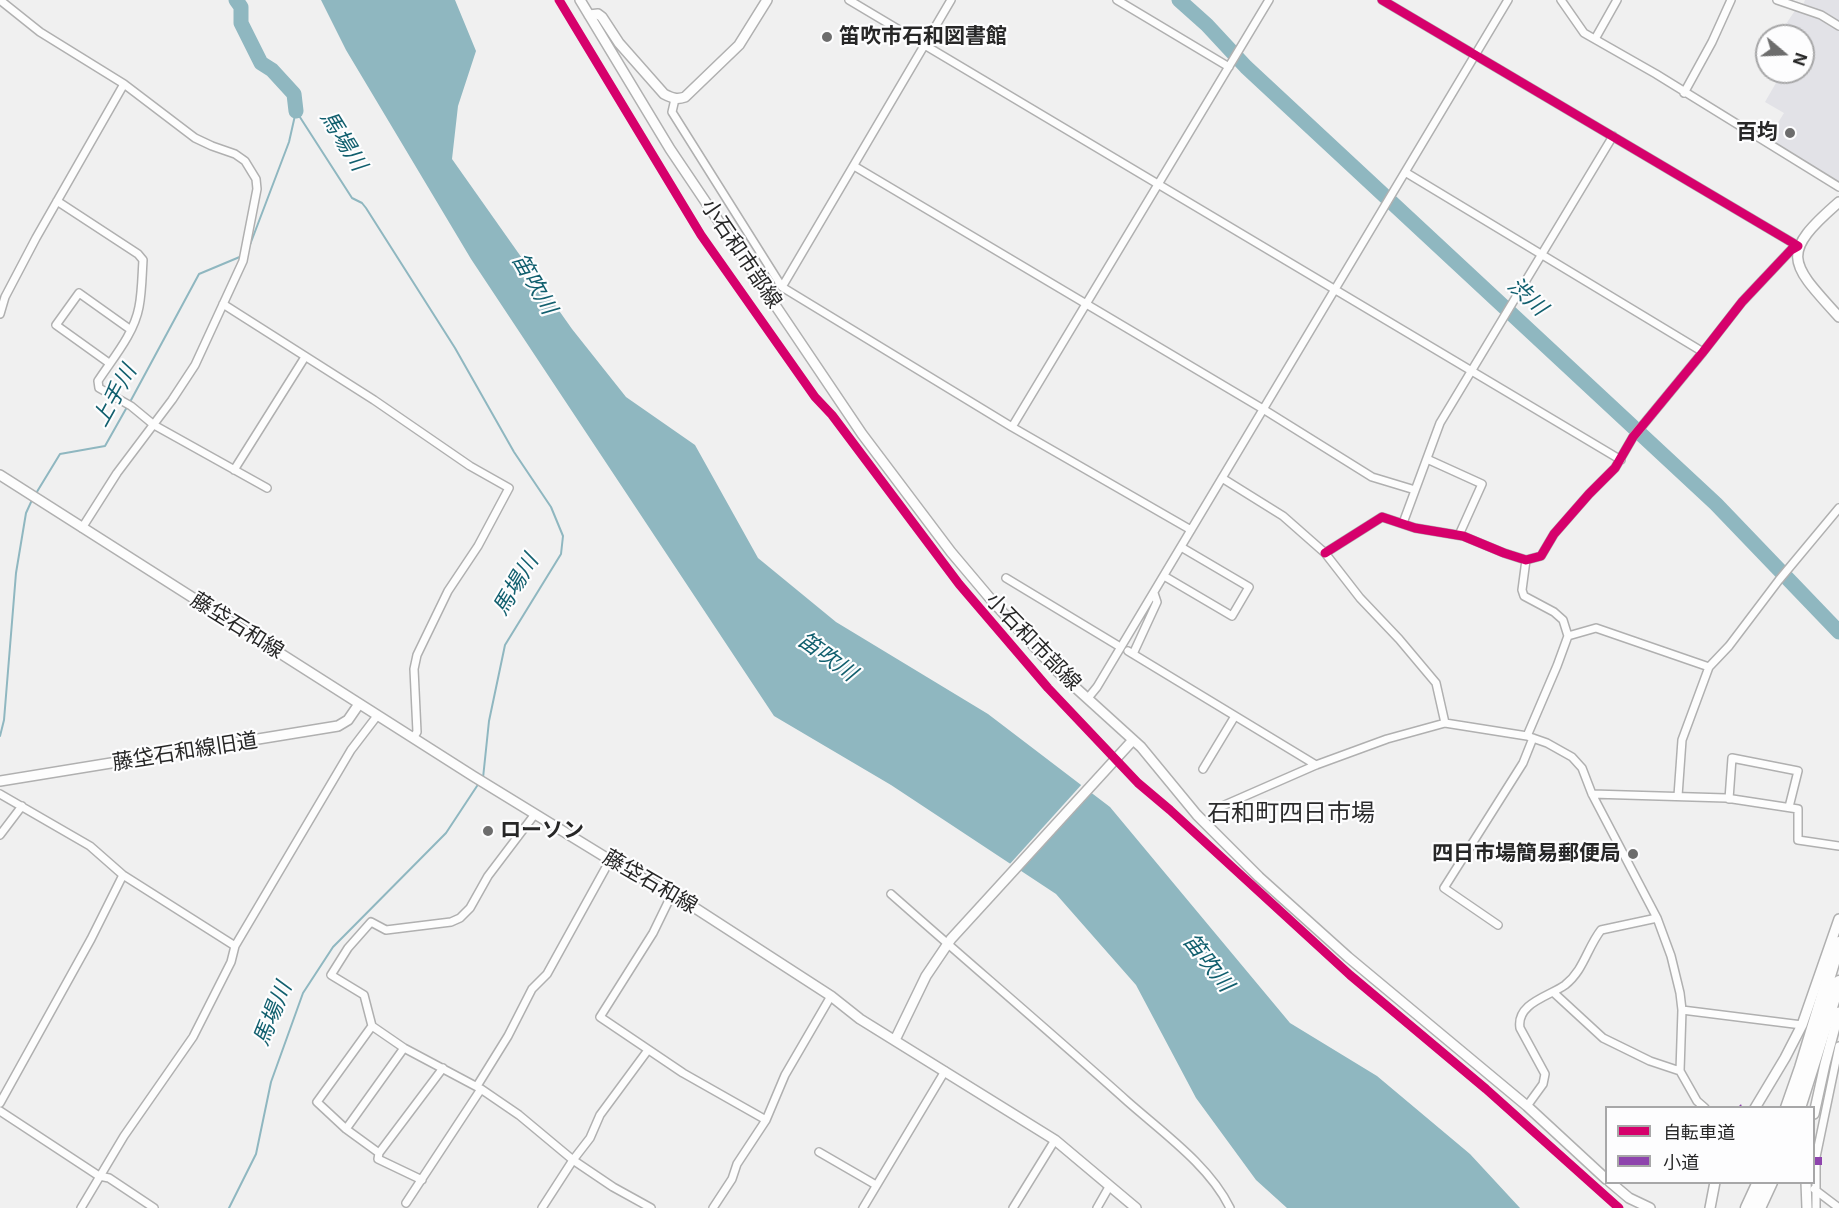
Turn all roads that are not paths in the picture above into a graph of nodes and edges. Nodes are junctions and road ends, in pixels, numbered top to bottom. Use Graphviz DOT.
graph roads {
  1 [pos="0,0"];
  2 [pos="580,0"];
  3 [pos="767,0"];
  4 [pos="849,0"];
  5 [pos="951,0"];
  6 [pos="1117,0"];
  7 [pos="1269,0"];
  8 [pos="1382,0"];
  9 [pos="1508,0"];
  10 [pos="1561,0"];
  11 [pos="1617,0"];
  12 [pos="1731,0"];
  13 [pos="1777,0"];
  14 [pos="589,15"];
  15 [pos="1839,26"];
  16 [pos="1595,39"];
  17 [pos="924,45"];
  18 [pos="1475,56"];
  19 [pos="1231,64"];
  20 [pos="124,84"];
  21 [pos="1684,93"];
  22 [pos="675,99"];
  23 [pos="1613,136"];
  24 [pos="854,166"];
  25 [pos="1405,172"];
  26 [pos="1158,185"];
  27 [pos="1839,187"];
  28 [pos="57,201"];
  29 [pos="1839,202"];
  30 [pos="1798,246"];
  31 [pos="1540,255"];
  32 [pos="782,287"];
  33 [pos="1335,289"];
  34 [pos="224,304"];
  35 [pos="1086,304"];
  36 [pos="0,314"];
  37 [pos="1839,316"];
  38 [pos="131,330"];
  39 [pos="1703,352"];
  40 [pos="305,357"];
  41 [pos="110,363"];
  42 [pos="1472,371"];
  43 [pos="1263,409"];
  44 [pos="154,425"];
  45 [pos="1012,427"];
  46 [pos="1427,459"];
  47 [pos="1621,460"];
  48 [pos="234,470"];
  49 [pos="0,475"];
  50 [pos="1222,478"];
  51 [pos="267,488"];
  52 [pos="1415,490"];
  53 [pos="1839,508"];
  54 [pos="1403,523"];
  55 [pos="82,528"];
  56 [pos="1191,530"];
  57 [pos="1459,535"];
  58 [pos="1181,547"];
  59 [pos="1325,553"];
  60 [pos="1526,560"];
  61 [pos="1164,576"];
  62 [pos="1006,579"];
  63 [pos="1154,593"];
  64 [pos="1568,636"];
  65 [pos="1117,645"];
  66 [pos="1708,667"];
  67 [pos="1088,698"];
  68 [pos="359,704"];
  69 [pos="378,716"];
  70 [pos="1235,716"];
  71 [pos="1445,723"];
  72 [pos="1530,737"];
  73 [pos="413,738"];
  74 [pos="1133,740"];
  75 [pos="1316,765"];
  76 [pos="1203,769"];
  77 [pos="0,781"];
  78 [pos="0,794"];
  79 [pos="1592,794"];
  80 [pos="1678,796"];
  81 [pos="1729,799"];
  82 [pos="22,806"];
  83 [pos="1220,807"];
  84 [pos="1789,807"];
  85 [pos="535,814"];
  86 [pos="0,835"];
  87 [pos="1839,846"];
  88 [pos="610,860"];
  89 [pos="123,875"];
  90 [pos="672,894"];
  91 [pos="891,894"];
  92 [pos="1657,918"];
  93 [pos="1839,919"];
  94 [pos="1498,925"];
  95 [pos="949,941"];
  96 [pos="1839,943"];
  97 [pos="235,946"];
  98 [pos="1839,982"];
  99 [pos="1553,992"];
  100 [pos="831,996"];
  101 [pos="1682,1010"];
  102 [pos="1839,1012"];
  103 [pos="1802,1025"];
  104 [pos="372,1026"];
  105 [pos="895,1040"];
  106 [pos="1839,1046"];
  107 [pos="404,1048"];
  108 [pos="648,1050"];
  109 [pos="443,1068"];
  110 [pos="945,1071"];
  111 [pos="1680,1071"];
  112 [pos="479,1087"];
  113 [pos="0,1103"];
  114 [pos="1527,1106"];
  115 [pos="1704,1106"];
  116 [pos="1756,1106"];
  117 [pos="1786,1106"];
  118 [pos="1799,1106"];
  119 [pos="1815,1109"];
  120 [pos="0,1111"];
  121 [pos="766,1120"];
  122 [pos="346,1129"];
  123 [pos="1055,1140"];
  124 [pos="819,1152"];
  125 [pos="379,1153"];
  126 [pos="573,1160"];
  127 [pos="99,1176"];
  128 [pos="1605,1178"];
  129 [pos="422,1180"];
  130 [pos="1612,1184"];
  131 [pos="1715,1184"];
  132 [pos="1758,1184"];
  133 [pos="1770,1184"];
  134 [pos="1807,1184"];
  135 [pos="1809,1184"];
  136 [pos="876,1185"];
  137 [pos="1109,1186"];
  138 [pos="1816,1190"];
  139 [pos="406,1203"];
  140 [pos="81,1208"];
  141 [pos="154,1208"];
  142 [pos="542,1208"];
  143 [pos="651,1208"];
  144 [pos="713,1208"];
  145 [pos="862,1208"];
  146 [pos="1013,1208"];
  147 [pos="1097,1208"];
  148 [pos="1136,1208"];
  149 [pos="1230,1208"];
  150 [pos="1650,1208"];
  151 [pos="1710,1208"];
  152 [pos="1747,1208"];
  153 [pos="1760,1208"];
  154 [pos="1807,1208"];
  155 [pos="1816,1208"];
  156 [pos="1839,1208"];
  1 -- 20 [label="street"];
  2 -- 14 [label="main road, 小石和市部線"];
  3 -- 22 [label="main road"];
  4 -- 17 [label="street"];
  5 -- 17 [label="street"];
  6 -- 19 [label="street"];
  7 -- 19 [label="street"];
  8 -- 18 [label="street"];
  9 -- 18 [label="street"];
  10 -- 16 [label="street"];
  11 -- 16 [label="street"];
  12 -- 21 [label="street"];
  13 -- 15 [label="street"];
  14 -- 22 [label="main road"];
  14 -- 67 [label="main road, 小石和市部線"];
  16 -- 21 [label="street"];
  17 -- 24 [label="street"];
  17 -- 26 [label="street"];
  18 -- 23 [label="street"];
  18 -- 25 [label="street"];
  19 -- 26 [label="street"];
  20 -- 28 [label="street"];
  20 -- 34 [label="street"];
  21 -- 27 [label="street"];
  22 -- 32 [label="street"];
  23 -- 30 [label="street"];
  23 -- 31 [label="street"];
  24 -- 32 [label="street"];
  24 -- 35 [label="street"];
  25 -- 31 [label="street"];
  25 -- 33 [label="street"];
  26 -- 33 [label="street"];
  26 -- 35 [label="street"];
  28 -- 36 [label="street"];
  28 -- 38 [label="street"];
  29 -- 30 [label="main road"];
  30 -- 37 [label="main road"];
  30 -- 39 [label="street"];
  31 -- 39 [label="street"];
  31 -- 42 [label="street"];
  32 -- 45 [label="street"];
  33 -- 42 [label="street"];
  33 -- 43 [label="street"];
  34 -- 40 [label="street"];
  34 -- 44 [label="street"];
  35 -- 43 [label="street"];
  35 -- 45 [label="street"];
  38 -- 41 [label="street"];
  38 -- 41 [label="street"];
  39 -- 47 [label="street"];
  40 -- 48 [label="street"];
  40 -- 73 [label="street"];
  41 -- 44 [label="street"];
  42 -- 46 [label="street"];
  42 -- 47 [label="street"];
  43 -- 50 [label="street"];
  43 -- 52 [label="street"];
  44 -- 48 [label="street"];
  44 -- 55 [label="street"];
  45 -- 56 [label="street"];
  46 -- 52 [label="street"];
  46 -- 57 [label="street"];
  47 -- 60 [label="street"];
  48 -- 51 [label="street"];
  49 -- 55 [label="main road, 藤垈石和線"];
  50 -- 56 [label="street"];
  50 -- 59 [label="street"];
  52 -- 54 [label="street"];
  53 -- 66 [label="street"];
  54 -- 57 [label="street"];
  54 -- 59 [label="street"];
  55 -- 68 [label="main road, 藤垈石和線"];
  56 -- 58 [label="street"];
  57 -- 60 [label="street"];
  58 -- 61 [label="street"];
  58 -- 61 [label="street"];
  59 -- 71 [label="street"];
  60 -- 64 [label="street"];
  61 -- 63 [label="street"];
  62 -- 65 [label="street"];
  63 -- 67 [label="street"];
  63 -- 70 [label="street"];
  64 -- 66 [label="street"];
  64 -- 72 [label="street"];
  66 -- 80 [label="street"];
  67 -- 74 [label="main road, 小石和市部線"];
  68 -- 69 [label="main road, 藤垈石和線"];
  68 -- 77 [label="main road, 藤垈石和線旧道"];
  69 -- 73 [label="main road, 藤垈石和線"];
  69 -- 97 [label="street"];
  70 -- 75 [label="street"];
  70 -- 76 [label="street"];
  71 -- 72 [label="street"];
  71 -- 75 [label="street"];
  72 -- 79 [label="street"];
  72 -- 94 [label="street"];
  73 -- 85 [label="main road, 藤垈石和線"];
  74 -- 95 [label="main road"];
  74 -- 114 [label="main road, 小石和市部線"];
  75 -- 83 [label="street"];
  78 -- 82 [label="street"];
  79 -- 80 [label="street"];
  79 -- 92 [label="street"];
  80 -- 81 [label="street"];
  81 -- 84 [label="street"];
  81 -- 84 [label="street"];
  82 -- 86 [label="street"];
  82 -- 89 [label="street"];
  84 -- 87 [label="street"];
  85 -- 88 [label="main road, 藤垈石和線"];
  85 -- 104 [label="street"];
  88 -- 90 [label="main road, 藤垈石和線"];
  88 -- 112 [label="street"];
  89 -- 97 [label="street"];
  89 -- 113 [label="street"];
  90 -- 100 [label="main road, 藤垈石和線"];
  90 -- 108 [label="street"];
  91 -- 95 [label="street"];
  92 -- 99 [label="street"];
  92 -- 101 [label="street"];
  93 -- 103 [label="main road"];
  95 -- 105 [label="main road"];
  95 -- 149 [label="street"];
  96 -- 117 [label="highway"];
  97 -- 127 [label="street"];
  98 -- 118 [label="highway"];
  99 -- 111 [label="street"];
  99 -- 114 [label="street"];
  100 -- 105 [label="main road, 藤垈石和線"];
  100 -- 121 [label="street"];
  101 -- 103 [label="street"];
  101 -- 111 [label="street"];
  102 -- 119 [label="main road"];
  103 -- 116 [label="main road"];
  104 -- 107 [label="street"];
  104 -- 122 [label="street"];
  105 -- 110 [label="main road, 藤垈石和線"];
  106 -- 138 [label="street"];
  107 -- 109 [label="street"];
  107 -- 122 [label="street"];
  108 -- 121 [label="street"];
  108 -- 126 [label="street"];
  109 -- 112 [label="street"];
  109 -- 125 [label="street"];
  110 -- 123 [label="main road, 藤垈石和線"];
  110 -- 136 [label="street"];
  111 -- 115 [label="street"];
  112 -- 126 [label="street"];
  112 -- 129 [label="street"];
  114 -- 128 [label="main road, 小石和市部線"];
  120 -- 127 [label="street"];
  121 -- 144 [label="street"];
  122 -- 125 [label="street"];
  123 -- 137 [label="main road, 藤垈石和線"];
  123 -- 146 [label="street"];
  124 -- 136 [label="street"];
  125 -- 129 [label="street"];
  126 -- 142 [label="street"];
  126 -- 143 [label="street"];
  127 -- 140 [label="street"];
  127 -- 141 [label="street"];
  129 -- 139 [label="street"];
  130 -- 150 [label="main road"];
  131 -- 151 [label="main road"];
  132 -- 152 [label="highway"];
  133 -- 153 [label="highway"];
  134 -- 154 [label="main road"];
  135 -- 138 [label="street"];
  136 -- 145 [label="street"];
  137 -- 147 [label="street"];
  137 -- 148 [label="main road, 藤垈石和線"];
  138 -- 155 [label="street"];
  138 -- 156 [label="street"];
}
